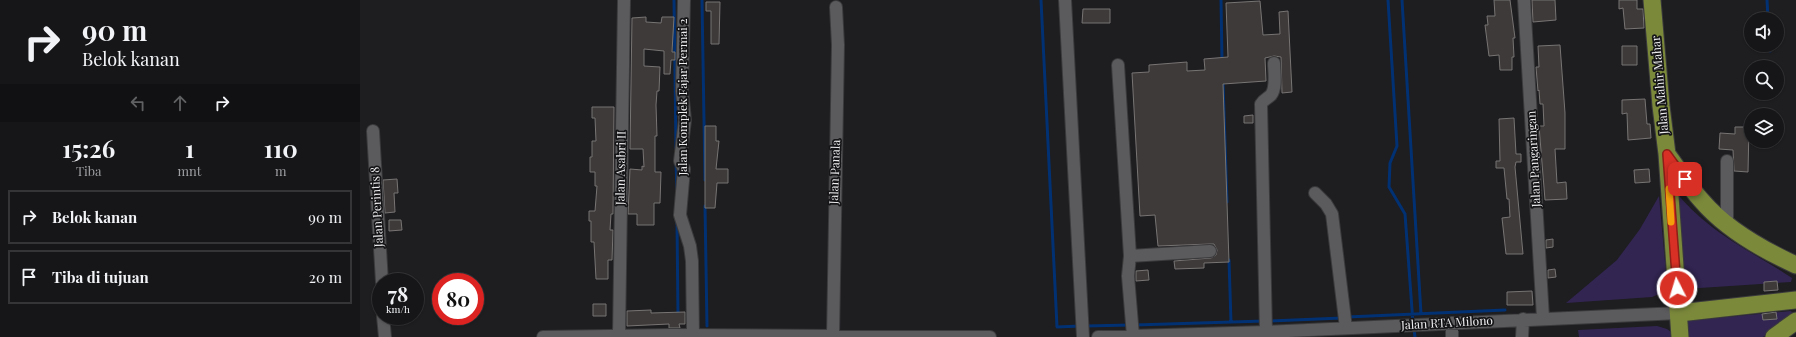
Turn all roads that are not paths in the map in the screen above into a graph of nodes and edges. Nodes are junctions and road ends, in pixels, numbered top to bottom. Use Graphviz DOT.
graph roads {
  1 [pos="624,0"];
  2 [pos="684,0"];
  3 [pos="1065,0"];
  4 [pos="1524,0"];
  5 [pos="1652,0"];
  6 [pos="836,7"];
  7 [pos="1274,63"];
  8 [pos="1118,65"];
  9 [pos="373,131"];
  10 [pos="1667,154"];
  11 [pos="1727,161"];
  12 [pos="1315,192"];
  13 [pos="1728,224"];
  14 [pos="1210,251"];
  15 [pos="1130,256"];
  16 [pos="1796,264"];
  17 [pos="381,273"];
  18 [pos="1796,300"];
  19 [pos="1679,313"];
  20 [pos="1543,318"];
  21 [pos="1523,319"];
  22 [pos="1796,321"];
  23 [pos="1452,323"];
  24 [pos="1266,324"];
  25 [pos="384,325"];
  26 [pos="1346,328"];
  27 [pos="1132,329"];
  28 [pos="1366,332"];
  29 [pos="693,335"];
  30 [pos="619,336"];
  31 [pos="763,336"];
  32 [pos="385,337"];
  33 [pos="543,337"];
  34 [pos="571,337"];
  35 [pos="833,337"];
  36 [pos="887,337"];
  37 [pos="990,337"];
  38 [pos="1083,337"];
  39 [pos="1098,337"];
  40 [pos="1452,337"];
  41 [pos="1522,337"];
  42 [pos="1680,337"];
  43 [pos="1774,337"];
  1 -- 30 [label="street, Jalan Asabri II"];
  2 -- 29 [label="street, Jalan Komplek Fajar Permai 2"];
  3 -- 38 [label="street"];
  4 -- 20 [label="street, Jalan Pangaringan"];
  5 -- 10 [label="highway, Jalan Mahir Mahar"];
  6 -- 35 [label="street, Jalan Panala"];
  7 -- 24 [label="street"];
  8 -- 15 [label="street"];
  9 -- 17 [label="street, Jalan Perintis 8"];
  10 -- 13 [label="highway"];
  10 -- 19 [label="highway, Jalan Mahir Mahar"];
  11 -- 13 [label="street"];
  12 -- 26 [label="street"];
  13 -- 16 [label="highway"];
  14 -- 15 [label="street"];
  15 -- 27 [label="street"];
  18 -- 19 [label="highway, Jalan RTA Milono"];
  19 -- 20 [label="street, Jalan RTA Milono"];
  19 -- 42 [label="highway, Jalan Mahir Mahar"];
  20 -- 21 [label="street, Jalan RTA Milono"];
  21 -- 23 [label="street, Jalan RTA Milono"];
  21 -- 41 [label="street"];
  22 -- 43 [label="highway"];
  23 -- 28 [label="street, Jalan RTA Milono"];
  23 -- 40 [label="street"];
  24 -- 26 [label="street, Jalan RTA Milono"];
  24 -- 27 [label="street, Jalan RTA Milono"];
  25 -- 32 [label="street"];
  26 -- 28 [label="street, Jalan RTA Milono"];
  27 -- 39 [label="street, Jalan RTA Milono"];
  29 -- 30 [label="street"];
  29 -- 31 [label="street"];
  30 -- 34 [label="street"];
  31 -- 35 [label="street"];
  33 -- 34 [label="street"];
  35 -- 36 [label="street"];
  36 -- 37 [label="street"];
}
